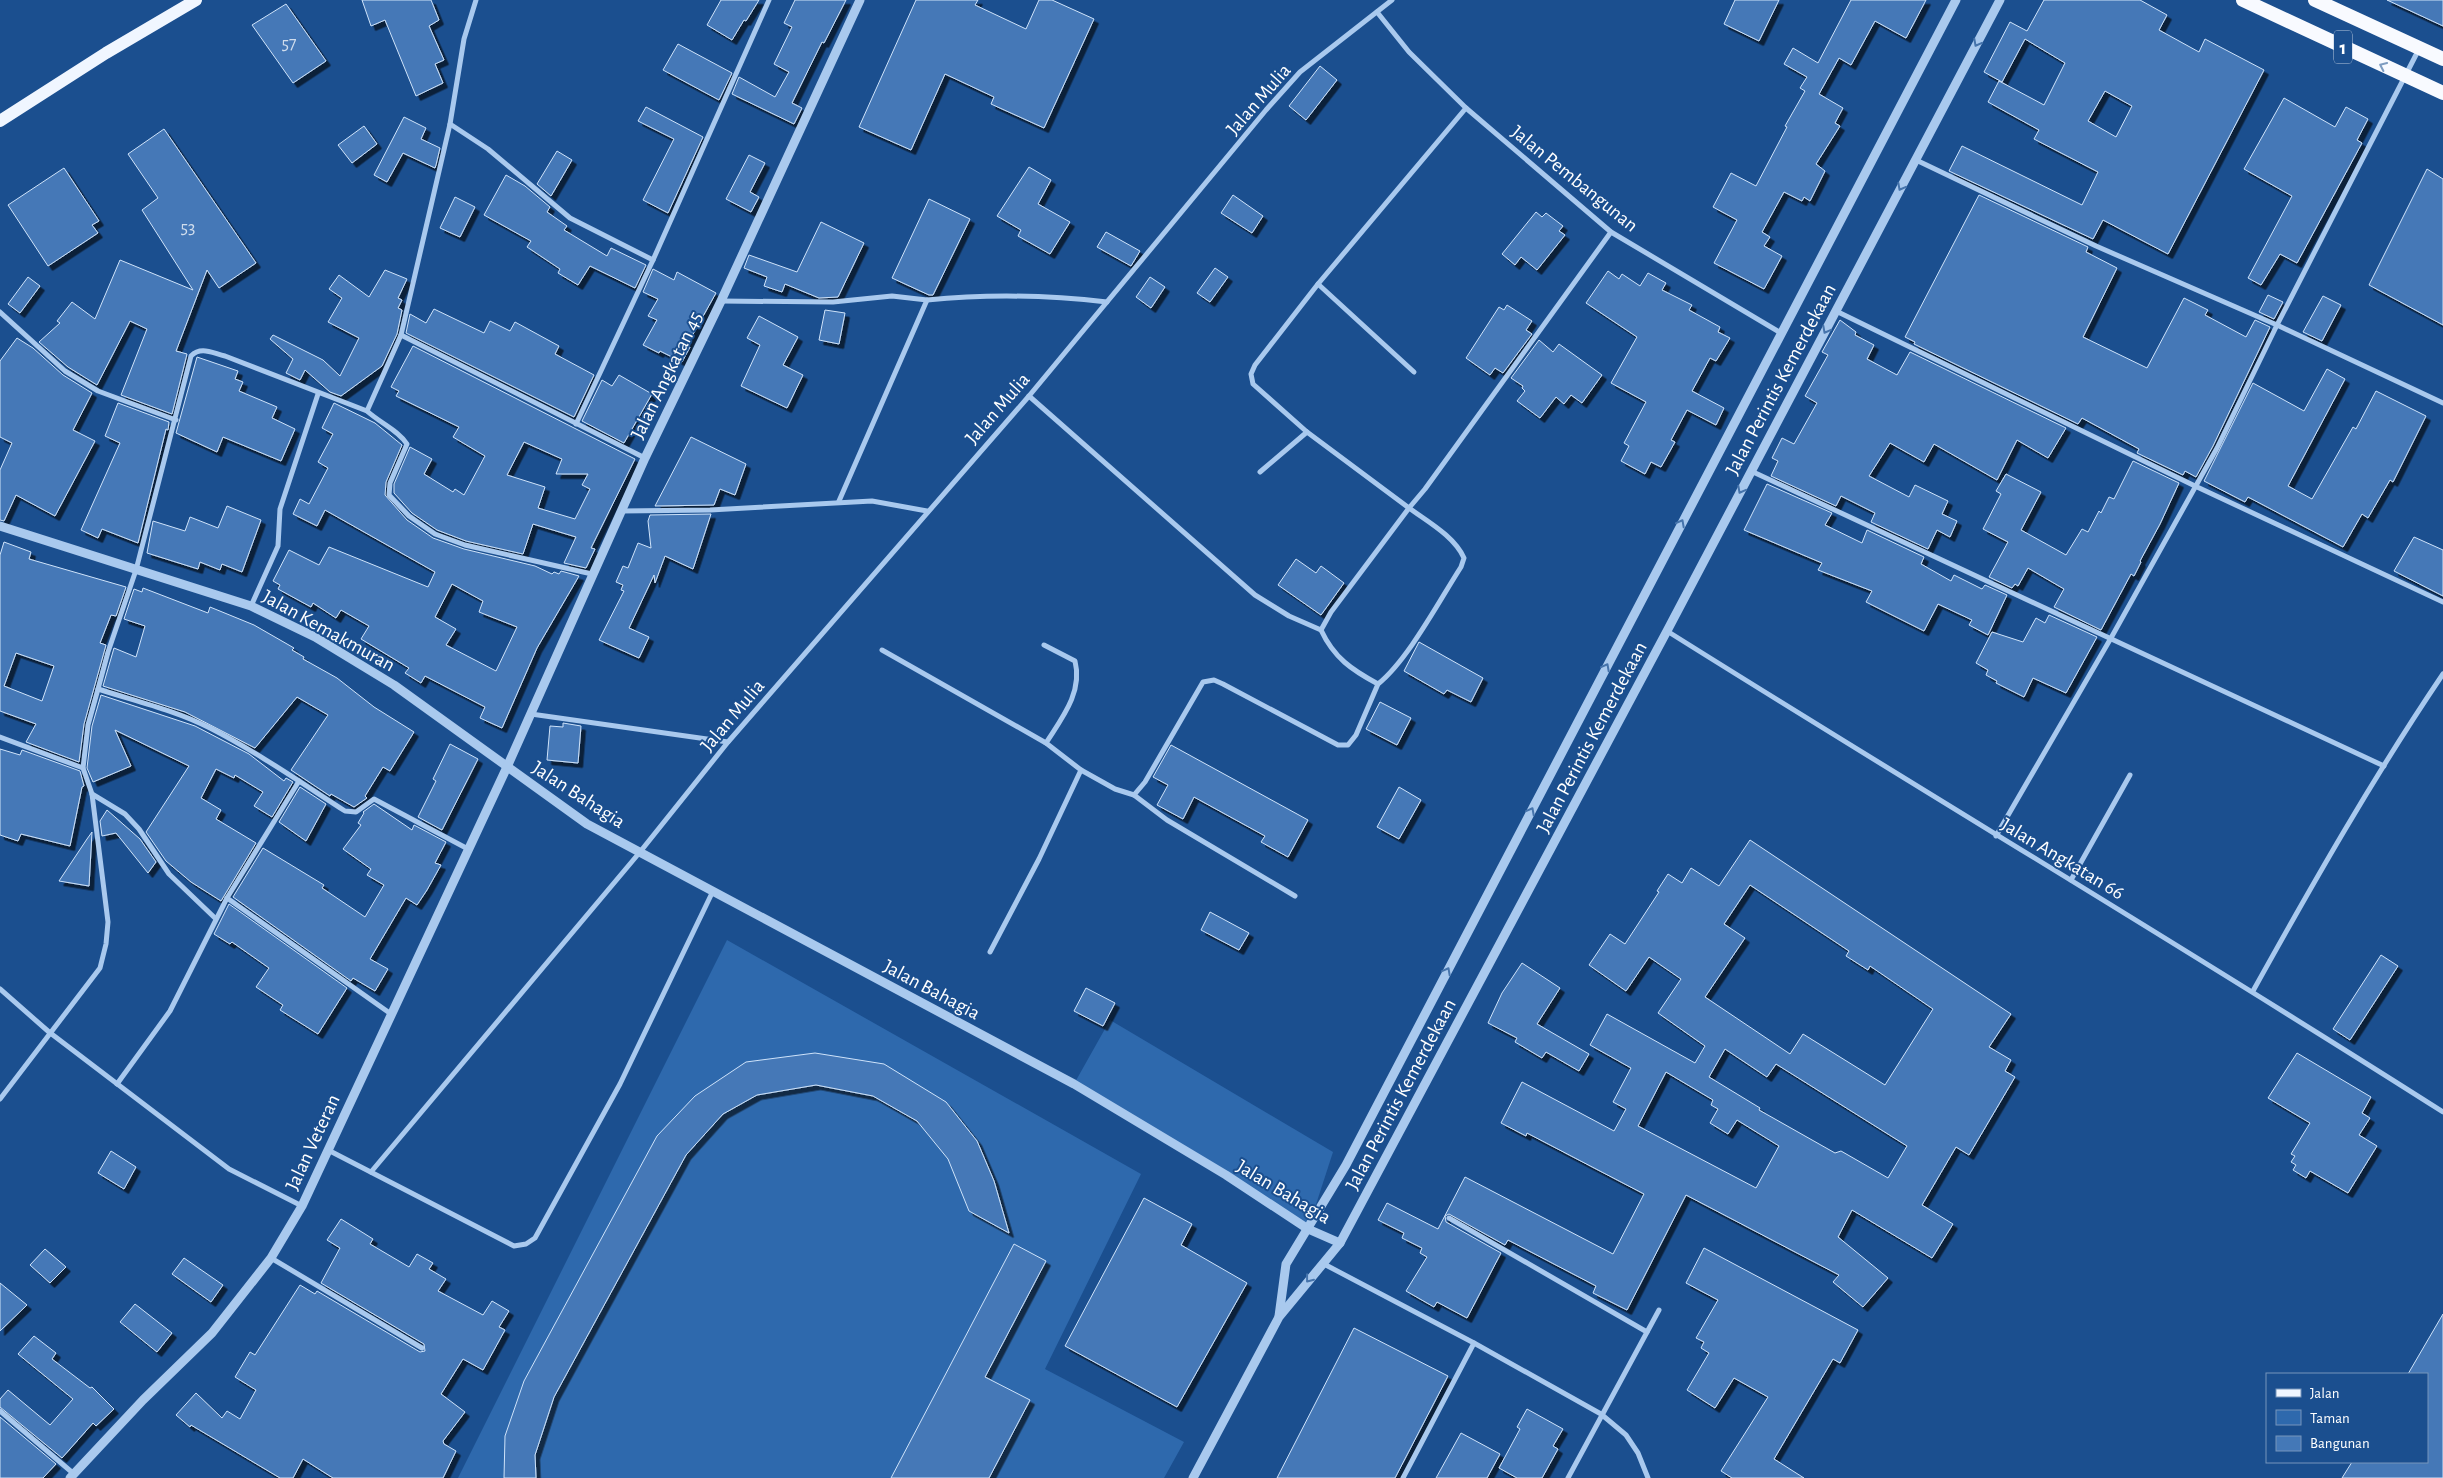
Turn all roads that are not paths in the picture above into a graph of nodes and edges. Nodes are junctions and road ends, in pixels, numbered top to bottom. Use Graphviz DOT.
graph roads {
  1 [pos="196,0"];
  2 [pos="476,0"];
  3 [pos="769,0"];
  4 [pos="860,0"];
  5 [pos="1392,0"];
  6 [pos="1956,0"];
  7 [pos="2000,0"];
  8 [pos="2243,0"];
  9 [pos="2315,0"];
  10 [pos="1377,12"];
  11 [pos="2419,48"];
  12 [pos="2443,60"];
  13 [pos="2406,76"];
  14 [pos="2443,93"];
  15 [pos="1466,108"];
  16 [pos="0,121"];
  17 [pos="450,124"];
  18 [pos="1916,160"];
  19 [pos="1612,232"];
  20 [pos="653,260"];
  21 [pos="1318,284"];
  22 [pos="927,300"];
  23 [pos="721,301"];
  24 [pos="1107,302"];
  25 [pos="1836,311"];
  26 [pos="0,312"];
  27 [pos="2277,324"];
  28 [pos="1781,333"];
  29 [pos="402,335"];
  30 [pos="1414,372"];
  31 [pos="318,394"];
  32 [pos="1029,396"];
  33 [pos="2443,403"];
  34 [pos="367,411"];
  35 [pos="176,420"];
  36 [pos="576,424"];
  37 [pos="1307,432"];
  38 [pos="645,458"];
  39 [pos="1751,471"];
  40 [pos="1260,472"];
  41 [pos="2195,486"];
  42 [pos="839,501"];
  43 [pos="1408,508"];
  44 [pos="621,511"];
  45 [pos="927,511"];
  46 [pos="0,526"];
  47 [pos="136,570"];
  48 [pos="592,574"];
  49 [pos="2443,602"];
  50 [pos="251,606"];
  51 [pos="1321,630"];
  52 [pos="1667,631"];
  53 [pos="2111,638"];
  54 [pos="1044,645"];
  55 [pos="882,650"];
  56 [pos="2443,674"];
  57 [pos="2441,682"];
  58 [pos="1378,684"];
  59 [pos="98,689"];
  60 [pos="531,714"];
  61 [pos="0,737"];
  62 [pos="728,742"];
  63 [pos="1046,744"];
  64 [pos="2384,766"];
  65 [pos="507,767"];
  66 [pos="83,768"];
  67 [pos="1082,770"];
  68 [pos="2130,775"];
  69 [pos="299,781"];
  70 [pos="92,794"];
  71 [pos="1134,795"];
  72 [pos="1996,836"];
  73 [pos="468,849"];
  74 [pos="640,852"];
  75 [pos="2071,880"];
  76 [pos="713,890"];
  77 [pos="1295,896"];
  78 [pos="227,898"];
  79 [pos="216,919"];
  80 [pos="990,952"];
  81 [pos="0,989"];
  82 [pos="2253,991"];
  83 [pos="390,1014"];
  84 [pos="50,1032"];
  85 [pos="117,1084"];
  86 [pos="0,1099"];
  87 [pos="2443,1112"];
  88 [pos="328,1150"];
  89 [pos="371,1172"];
  90 [pos="302,1206"];
  91 [pos="1449,1218"];
  92 [pos="1308,1229"];
  93 [pos="1340,1243"];
  94 [pos="271,1258"];
  95 [pos="1322,1263"];
  96 [pos="1659,1310"];
  97 [pos="1279,1317"];
  98 [pos="1647,1332"];
  99 [pos="1474,1343"];
  100 [pos="422,1348"];
  101 [pos="0,1411"];
  102 [pos="1601,1414"];
  103 [pos="72,1476"];
  104 [pos="1194,1478"];
  105 [pos="1403,1478"];
  106 [pos="1568,1478"];
  107 [pos="1648,1478"];
  1 -- 16 [label="main road"];
  2 -- 17 [label="street"];
  3 -- 20 [label="street"];
  4 -- 23 [label="street, Jalan Angkatan 45"];
  5 -- 10 [label="street, Jalan Mulia"];
  6 -- 28 [label="street"];
  7 -- 18 [label="street, Jalan Perintis Kemerdekaan, one-way"];
  13 -- 8 [label="highway, 1, one-way"];
  9 -- 11 [label="highway, 1"];
  10 -- 15 [label="street, Jalan Pembangunan"];
  10 -- 24 [label="street, Jalan Mulia"];
  11 -- 12 [label="highway, 1"];
  11 -- 13 [label="street"];
  13 -- 14 [label="highway, 1"];
  13 -- 27 [label="street"];
  15 -- 19 [label="street, Jalan Pembangunan"];
  15 -- 21 [label="street"];
  17 -- 20 [label="street"];
  17 -- 29 [label="street"];
  18 -- 25 [label="street, Jalan Perintis Kemerdekaan, one-way"];
  18 -- 27 [label="street"];
  19 -- 28 [label="street, Jalan Pembangunan"];
  19 -- 43 [label="street"];
  20 -- 36 [label="street"];
  21 -- 30 [label="street"];
  21 -- 37 [label="street"];
  22 -- 23 [label="street"];
  22 -- 24 [label="street"];
  22 -- 42 [label="street"];
  23 -- 38 [label="street, Jalan Angkatan 45"];
  24 -- 32 [label="street, Jalan Mulia"];
  25 -- 39 [label="street, Jalan Perintis Kemerdekaan, one-way"];
  25 -- 41 [label="street"];
  26 -- 35 [label="street"];
  27 -- 33 [label="street"];
  27 -- 41 [label="street"];
  92 -- 28 [label="street, one-way"];
  29 -- 34 [label="street"];
  29 -- 36 [label="street"];
  31 -- 34 [label="street"];
  31 -- 35 [label="street"];
  31 -- 50 [label="street"];
  32 -- 45 [label="street, Jalan Mulia"];
  32 -- 51 [label="street"];
  34 -- 48 [label="street"];
  35 -- 47 [label="street"];
  36 -- 38 [label="street"];
  37 -- 40 [label="street"];
  37 -- 43 [label="street"];
  38 -- 44 [label="street, Jalan Angkatan 45"];
  39 -- 52 [label="street, Jalan Perintis Kemerdekaan, one-way"];
  39 -- 53 [label="street"];
  41 -- 49 [label="street"];
  41 -- 53 [label="street"];
  42 -- 44 [label="street"];
  42 -- 45 [label="street"];
  43 -- 51 [label="street"];
  43 -- 58 [label="street"];
  44 -- 48 [label="street, Jalan Angkatan 45"];
  45 -- 62 [label="street, Jalan Mulia"];
  46 -- 47 [label="street, Jalan Kemakmuran"];
  47 -- 50 [label="street, Jalan Kemakmuran"];
  47 -- 59 [label="street"];
  48 -- 60 [label="street, Jalan Angkatan 45"];
  50 -- 65 [label="street, Jalan Kemakmuran"];
  51 -- 58 [label="street"];
  52 -- 72 [label="street, Jalan Angkatan 66"];
  52 -- 93 [label="street, Jalan Perintis Kemerdekaan"];
  53 -- 64 [label="street"];
  53 -- 72 [label="street"];
  54 -- 63 [label="street"];
  55 -- 63 [label="street"];
  56 -- 57 [label="street"];
  57 -- 64 [label="street"];
  58 -- 71 [label="street"];
  59 -- 66 [label="street"];
  59 -- 69 [label="street"];
  60 -- 62 [label="street"];
  60 -- 65 [label="street, Jalan Angkatan 45"];
  61 -- 66 [label="street"];
  62 -- 74 [label="street, Jalan Mulia"];
  63 -- 67 [label="street"];
  64 -- 82 [label="street"];
  65 -- 73 [label="street, Jalan Veteran"];
  65 -- 74 [label="street, Jalan Bahagia"];
  66 -- 70 [label="street"];
  67 -- 71 [label="street"];
  67 -- 80 [label="street"];
  68 -- 75 [label="street"];
  69 -- 73 [label="street"];
  69 -- 78 [label="street"];
  70 -- 79 [label="street"];
  70 -- 84 [label="street"];
  71 -- 77 [label="street"];
  72 -- 75 [label="street, Jalan Angkatan 66"];
  73 -- 83 [label="street, Jalan Veteran"];
  74 -- 76 [label="street, Jalan Bahagia"];
  74 -- 89 [label="street, Jalan Mulia"];
  75 -- 82 [label="street, Jalan Angkatan 66"];
  76 -- 89 [label="street"];
  76 -- 92 [label="street, Jalan Bahagia"];
  78 -- 79 [label="street"];
  78 -- 83 [label="street"];
  79 -- 85 [label="street"];
  81 -- 84 [label="street"];
  82 -- 87 [label="street, Jalan Angkatan 66"];
  83 -- 88 [label="street, Jalan Veteran"];
  84 -- 85 [label="street"];
  84 -- 86 [label="street"];
  85 -- 90 [label="street"];
  88 -- 89 [label="street"];
  88 -- 90 [label="street, Jalan Veteran"];
  90 -- 94 [label="street, Jalan Veteran"];
  91 -- 98 [label="street"];
  92 -- 93 [label="street, Jalan Bahagia"];
  92 -- 97 [label="street"];
  93 -- 95 [label="street, Jalan Perintis Kemerdekaan"];
  94 -- 100 [label="street"];
  94 -- 103 [label="street, Jalan Veteran"];
  95 -- 97 [label="street, Jalan Perintis Kemerdekaan, one-way"];
  95 -- 99 [label="street"];
  96 -- 98 [label="street"];
  97 -- 104 [label="street, Jalan Perintis Kemerdekaan"];
  98 -- 102 [label="street"];
  99 -- 102 [label="street"];
  99 -- 105 [label="street"];
  101 -- 103 [label="street"];
  102 -- 106 [label="street"];
  102 -- 107 [label="street"];
}
